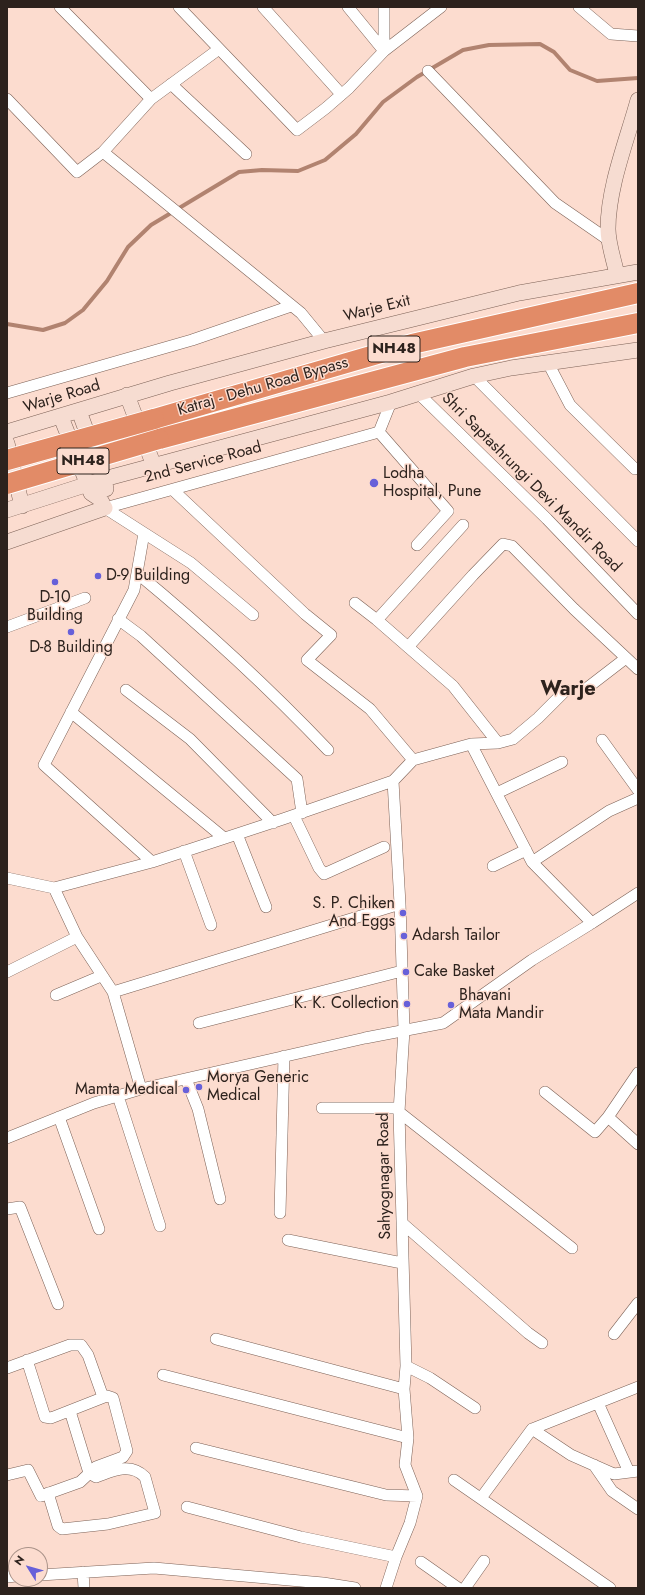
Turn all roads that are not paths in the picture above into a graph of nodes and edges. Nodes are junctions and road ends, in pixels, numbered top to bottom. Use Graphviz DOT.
graph roads {
  1 [pos="60,7"];
  2 [pos="179,7"];
  3 [pos="263,7"];
  4 [pos="348,7"];
  5 [pos="384,7"];
  6 [pos="441,7"];
  7 [pos="579,7"];
  8 [pos="638,36"];
  9 [pos="219,49"];
  10 [pos="384,51"];
  11 [pos="428,71"];
  12 [pos="171,84"];
  13 [pos="341,94"];
  14 [pos="7,99"];
  15 [pos="151,99"];
  16 [pos="638,100"];
  17 [pos="103,152"];
  18 [pos="246,154"];
  19 [pos="610,241"];
  20 [pos="638,272"];
  21 [pos="616,275"];
  22 [pos="638,293"];
  23 [pos="291,306"];
  24 [pos="638,323"];
  25 [pos="324,341"];
  26 [pos="638,350"];
  27 [pos="548,363"];
  28 [pos="474,376"];
  29 [pos="7,393"];
  30 [pos="418,394"];
  31 [pos="127,395"];
  32 [pos="391,402"];
  33 [pos="79,411"];
  34 [pos="61,417"];
  35 [pos="7,432"];
  36 [pos="379,432"];
  37 [pos="7,443"];
  38 [pos="7,460"];
  39 [pos="154,466"];
  40 [pos="635,469"];
  41 [pos="104,480"];
  42 [pos="7,484"];
  43 [pos="87,485"];
  44 [pos="173,490"];
  45 [pos="103,503"];
  46 [pos="22,506"];
  47 [pos="7,510"];
  48 [pos="463,525"];
  49 [pos="144,533"];
  50 [pos="638,541"];
  51 [pos="7,542"];
  52 [pos="417,545"];
  53 [pos="137,573"];
  54 [pos="85,598"];
  55 [pos="355,603"];
  56 [pos="638,614"];
  57 [pos="253,615"];
  58 [pos="118,619"];
  59 [pos="377,620"];
  60 [pos="7,627"];
  61 [pos="408,647"];
  62 [pos="626,658"];
  63 [pos="638,669"];
  64 [pos="587,688"];
  65 [pos="126,690"];
  66 [pos="566,690"];
  67 [pos="71,712"];
  68 [pos="602,740"];
  69 [pos="498,743"];
  70 [pos="471,744"];
  71 [pos="328,750"];
  72 [pos="413,760"];
  73 [pos="562,762"];
  74 [pos="393,781"];
  75 [pos="638,790"];
  76 [pos="497,793"];
  77 [pos="638,798"];
  78 [pos="298,814"];
  79 [pos="273,823"];
  80 [pos="237,834"];
  81 [pos="224,838"];
  82 [pos="384,847"];
  83 [pos="526,850"];
  84 [pos="184,851"];
  85 [pos="152,862"];
  86 [pos="532,862"];
  87 [pos="493,866"];
  88 [pos="7,878"];
  89 [pos="54,888"];
  90 [pos="638,893"];
  91 [pos="400,904"];
  92 [pos="266,907"];
  93 [pos="592,923"];
  94 [pos="211,925"];
  95 [pos="77,937"];
  96 [pos="402,971"];
  97 [pos="7,972"];
  98 [pos="101,976"];
  99 [pos="113,992"];
  100 [pos="56,995"];
  101 [pos="199,1023"];
  102 [pos="404,1030"];
  103 [pos="284,1056"];
  104 [pos="638,1073"];
  105 [pos="186,1079"];
  106 [pos="141,1089"];
  107 [pos="545,1092"];
  108 [pos="118,1096"];
  109 [pos="322,1108"];
  110 [pos="399,1110"];
  111 [pos="59,1117"];
  112 [pos="608,1117"];
  113 [pos="7,1138"];
  114 [pos="638,1144"];
  115 [pos="220,1199"];
  116 [pos="7,1209"];
  117 [pos="280,1213"];
  118 [pos="402,1223"];
  119 [pos="160,1226"];
  120 [pos="99,1229"];
  121 [pos="288,1240"];
  122 [pos="572,1248"];
  123 [pos="402,1263"];
  124 [pos="638,1303"];
  125 [pos="58,1304"];
  126 [pos="614,1334"];
  127 [pos="216,1339"];
  128 [pos="542,1343"];
  129 [pos="27,1360"];
  130 [pos="406,1366"];
  131 [pos="7,1368"];
  132 [pos="163,1375"];
  133 [pos="638,1387"];
  134 [pos="404,1389"];
  135 [pos="103,1397"];
  136 [pos="598,1403"];
  137 [pos="475,1408"];
  138 [pos="70,1410"];
  139 [pos="532,1429"];
  140 [pos="408,1438"];
  141 [pos="196,1448"];
  142 [pos="594,1465"];
  143 [pos="634,1472"];
  144 [pos="89,1473"];
  145 [pos="7,1475"];
  146 [pos="454,1480"];
  147 [pos="48,1493"];
  148 [pos="417,1496"];
  149 [pos="481,1498"];
  150 [pos="187,1507"];
  151 [pos="638,1509"];
  152 [pos="396,1557"];
  153 [pos="484,1561"];
  154 [pos="421,1562"];
  155 [pos="83,1572"];
  156 [pos="48,1574"];
  157 [pos="296,1584"];
  158 [pos="84,1588"];
  159 [pos="355,1588"];
  160 [pos="386,1588"];
  161 [pos="458,1588"];
  162 [pos="465,1588"];
  163 [pos="610,1588"];
  1 -- 15 [label="street"];
  2 -- 9 [label="street"];
  3 -- 13 [label="street"];
  4 -- 10 [label="street"];
  5 -- 10 [label="street"];
  6 -- 10 [label="street"];
  7 -- 8 [label="street"];
  9 -- 12 [label="street"];
  9 -- 13 [label="street"];
  10 -- 13 [label="street"];
  11 -- 19 [label="street"];
  12 -- 15 [label="street"];
  12 -- 18 [label="street"];
  14 -- 17 [label="street"];
  15 -- 17 [label="street"];
  16 -- 19 [label="street"];
  17 -- 23 [label="street"];
  19 -- 21 [label="street"];
  20 -- 21 [label="street, Warje Exit"];
  21 -- 25 [label="street, Warje Exit"];
  22 -- 38 [label="highway, Katraj - Dehu Road Bypass / NH48, bridge"];
  23 -- 25 [label="street"];
  23 -- 29 [label="street"];
  24 -- 42 [label="highway, Katraj - Dehu Road Bypass / NH48, bridge"];
  25 -- 31 [label="street, Warje Exit"];
  26 -- 27 [label="street"];
  27 -- 28 [label="street"];
  27 -- 40 [label="street"];
  28 -- 30 [label="street"];
  28 -- 50 [label="street"];
  30 -- 32 [label="street"];
  30 -- 56 [label="street, Shri Saptashrungi Devi Mandir Road"];
  31 -- 33 [label="street, Warje Road"];
  31 -- 39 [label="street"];
  32 -- 36 [label="street"];
  32 -- 39 [label="street"];
  33 -- 34 [label="street, Warje Road"];
  33 -- 41 [label="street"];
  34 -- 35 [label="street, Warje Road"];
  34 -- 43 [label="street"];
  36 -- 44 [label="street, 2nd Service Road"];
  36 -- 52 [label="street"];
  37 -- 46 [label="street"];
  39 -- 41 [label="street"];
  41 -- 43 [label="street"];
  41 -- 45 [label="street"];
  43 -- 45 [label="street"];
  43 -- 46 [label="street"];
  44 -- 45 [label="street, 2nd Service Road"];
  44 -- 72 [label="street"];
  45 -- 49 [label="street"];
  45 -- 51 [label="street, 2nd Service Road"];
  46 -- 47 [label="street"];
  48 -- 59 [label="street"];
  49 -- 53 [label="street"];
  49 -- 57 [label="street"];
  53 -- 58 [label="street"];
  53 -- 71 [label="street"];
  54 -- 60 [label="street"];
  55 -- 59 [label="street"];
  58 -- 67 [label="street"];
  58 -- 78 [label="street"];
  59 -- 61 [label="street"];
  61 -- 62 [label="street"];
  61 -- 69 [label="street"];
  62 -- 63 [label="street"];
  62 -- 64 [label="street"];
  65 -- 79 [label="street"];
  66 -- 69 [label="street"];
  67 -- 81 [label="street"];
  67 -- 85 [label="street"];
  68 -- 75 [label="street"];
  69 -- 70 [label="street"];
  70 -- 72 [label="street"];
  70 -- 76 [label="street"];
  72 -- 74 [label="street"];
  73 -- 76 [label="street"];
  74 -- 78 [label="street"];
  74 -- 91 [label="street, Sahyognagar Road"];
  76 -- 83 [label="street"];
  77 -- 86 [label="street"];
  78 -- 79 [label="street"];
  78 -- 82 [label="street"];
  79 -- 80 [label="street"];
  80 -- 81 [label="street"];
  80 -- 92 [label="street"];
  81 -- 84 [label="street"];
  83 -- 86 [label="street"];
  83 -- 87 [label="street"];
  84 -- 85 [label="street"];
  84 -- 94 [label="street"];
  85 -- 89 [label="street"];
  86 -- 93 [label="street"];
  88 -- 89 [label="street"];
  89 -- 95 [label="street"];
  90 -- 93 [label="street"];
  91 -- 96 [label="street, Sahyognagar Road"];
  91 -- 99 [label="street"];
  93 -- 102 [label="street"];
  95 -- 97 [label="street"];
  95 -- 98 [label="street"];
  96 -- 101 [label="street"];
  96 -- 102 [label="street, Sahyognagar Road"];
  98 -- 99 [label="street"];
  98 -- 100 [label="street"];
  99 -- 106 [label="street"];
  102 -- 103 [label="street"];
  102 -- 110 [label="street, Sahyognagar Road"];
  103 -- 105 [label="street"];
  103 -- 117 [label="street"];
  104 -- 112 [label="street"];
  105 -- 106 [label="street"];
  105 -- 115 [label="street"];
  106 -- 108 [label="street"];
  107 -- 112 [label="street"];
  108 -- 111 [label="street"];
  108 -- 119 [label="street"];
  109 -- 110 [label="street"];
  110 -- 118 [label="street, Sahyognagar Road"];
  110 -- 122 [label="street"];
  111 -- 113 [label="street"];
  111 -- 120 [label="street"];
  112 -- 114 [label="street"];
  116 -- 125 [label="street"];
  118 -- 123 [label="street, Sahyognagar Road"];
  118 -- 128 [label="street"];
  121 -- 123 [label="street"];
  123 -- 130 [label="street, Sahyognagar Road"];
  124 -- 126 [label="street"];
  127 -- 134 [label="street"];
  129 -- 131 [label="street"];
  129 -- 135 [label="street"];
  129 -- 138 [label="street"];
  130 -- 134 [label="street, Sahyognagar Road"];
  130 -- 137 [label="street"];
  132 -- 140 [label="street"];
  133 -- 136 [label="street"];
  134 -- 140 [label="street, Sahyognagar Road"];
  135 -- 138 [label="street"];
  135 -- 144 [label="street"];
  136 -- 139 [label="street"];
  136 -- 143 [label="street"];
  138 -- 144 [label="street"];
  139 -- 142 [label="street"];
  139 -- 149 [label="street"];
  140 -- 148 [label="street, Sahyognagar Road"];
  141 -- 148 [label="street"];
  142 -- 143 [label="street"];
  142 -- 151 [label="street"];
  144 -- 147 [label="street"];
  144 -- 147 [label="street"];
  145 -- 147 [label="street"];
  146 -- 149 [label="street"];
  148 -- 152 [label="street"];
  149 -- 163 [label="street"];
  150 -- 152 [label="street"];
  152 -- 160 [label="street"];
  153 -- 162 [label="street"];
  154 -- 161 [label="street"];
  155 -- 156 [label="street"];
  155 -- 157 [label="street"];
  155 -- 158 [label="street"];
  157 -- 159 [label="street"];
}
